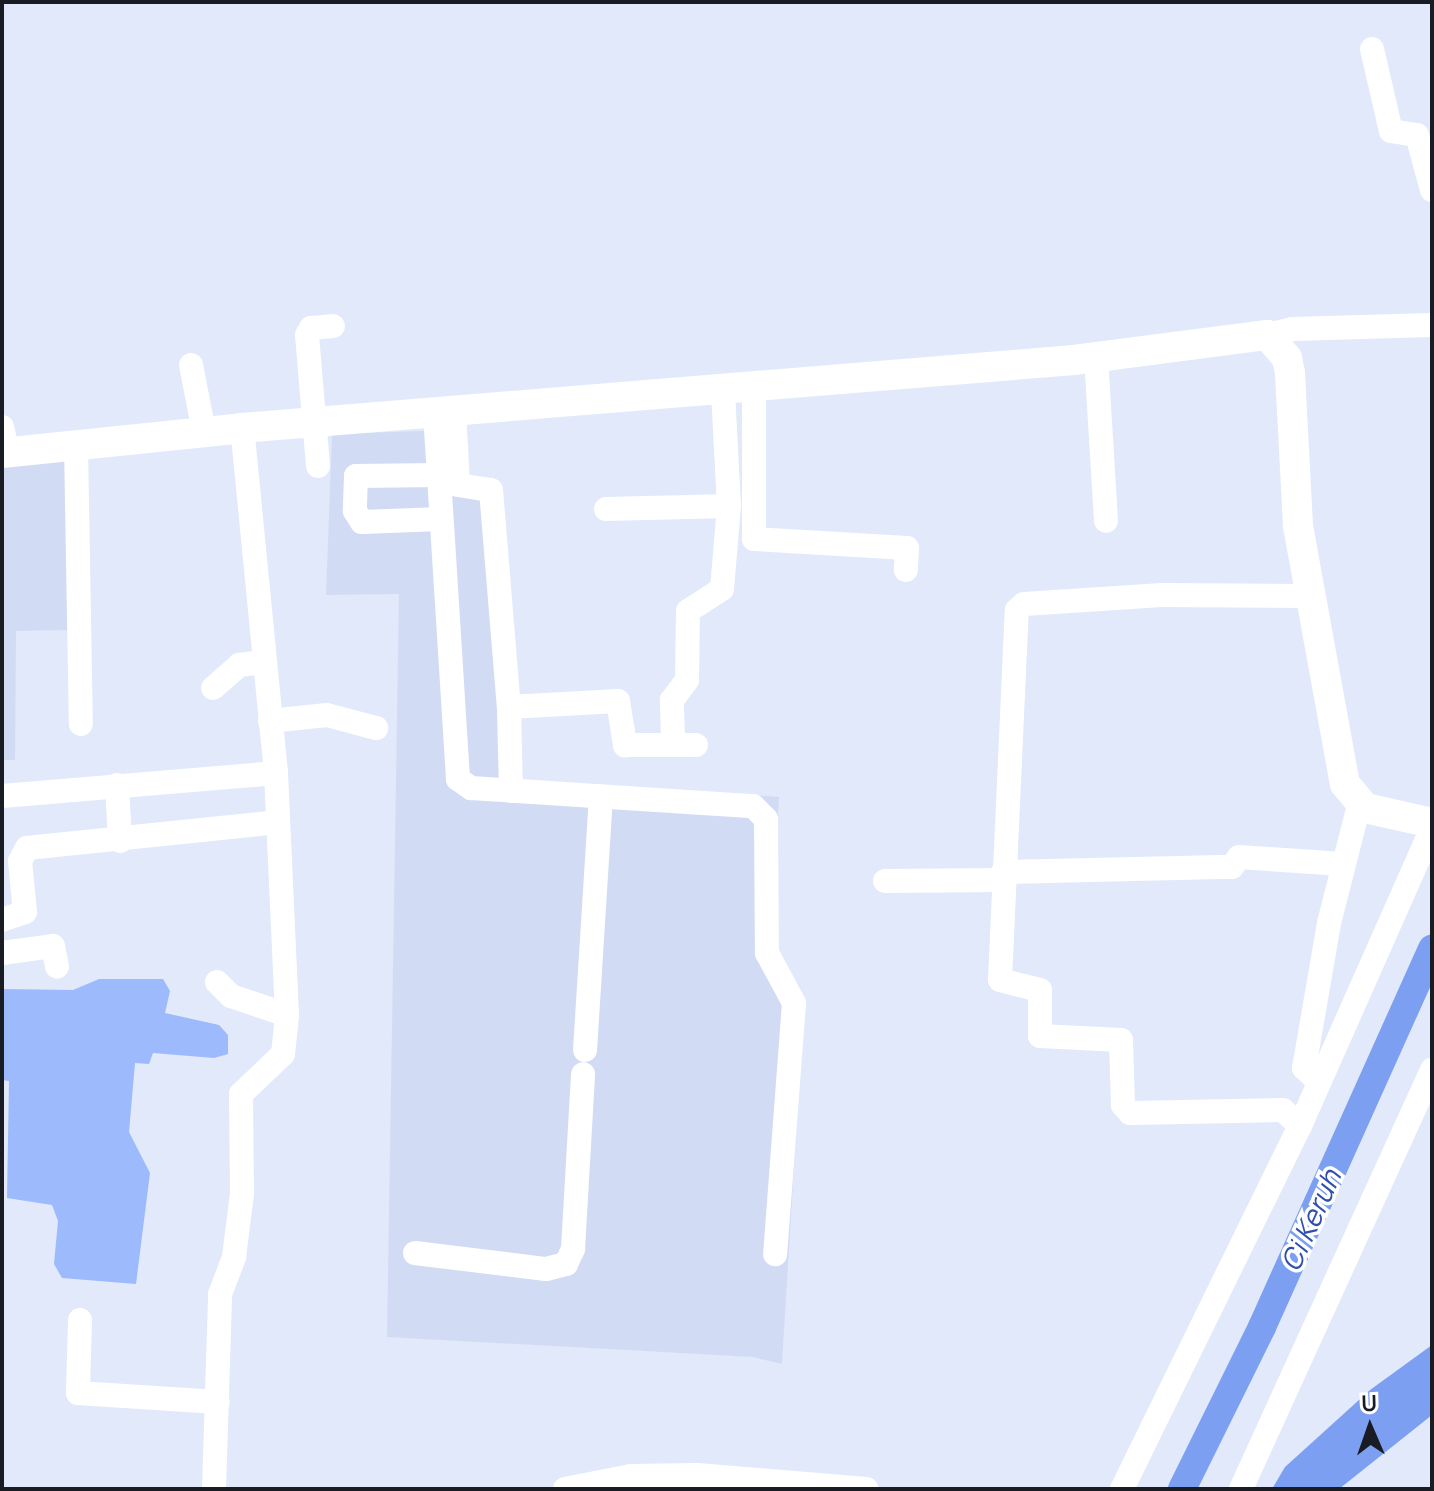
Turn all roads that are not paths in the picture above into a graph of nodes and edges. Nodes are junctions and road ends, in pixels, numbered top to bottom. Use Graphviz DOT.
graph roads {
  1 [pos="1372,49"];
  2 [pos="1432,190"];
  3 [pos="1432,325"];
  4 [pos="333,326"];
  5 [pos="1267,335"];
  6 [pos="1096,357"];
  7 [pos="191,365"];
  8 [pos="754,389"];
  9 [pos="723,392"];
  10 [pos="444,412"];
  11 [pos="314,422"];
  12 [pos="242,428"];
  13 [pos="204,432"];
  14 [pos="4,444"];
  15 [pos="76,445"];
  16 [pos="318,466"];
  17 [pos="440,475"];
  18 [pos="729,506"];
  19 [pos="606,509"];
  20 [pos="441,519"];
  21 [pos="1106,521"];
  22 [pos="906,570"];
  23 [pos="1309,596"];
  24 [pos="264,662"];
  25 [pos="213,688"];
  26 [pos="509,707"];
  27 [pos="270,721"];
  28 [pos="81,724"];
  29 [pos="376,728"];
  30 [pos="276,773"];
  31 [pos="117,785"];
  32 [pos="511,791"];
  33 [pos="2,796"];
  34 [pos="601,797"];
  35 [pos="1359,805"];
  36 [pos="277,822"];
  37 [pos="1432,825"];
  38 [pos="120,841"];
  39 [pos="1343,864"];
  40 [pos="1003,876"];
  41 [pos="885,881"];
  42 [pos="2,920"];
  43 [pos="2,953"];
  44 [pos="55,957"];
  45 [pos="217,982"];
  46 [pos="287,1015"];
  47 [pos="585,1050"];
  48 [pos="1432,1069"];
  49 [pos="583,1074"];
  50 [pos="1318,1081"];
  51 [pos="1300,1126"];
  52 [pos="415,1253"];
  53 [pos="775,1254"];
  54 [pos="80,1320"];
  55 [pos="218,1402"];
  56 [pos="214,1489"];
  57 [pos="565,1489"];
  58 [pos="866,1489"];
  59 [pos="1122,1489"];
  60 [pos="1241,1489"];
  1 -- 2 [label="street"];
  3 -- 5 [label="street"];
  4 -- 11 [label="street"];
  5 -- 6 [label="main road"];
  5 -- 23 [label="main road"];
  6 -- 8 [label="main road"];
  6 -- 21 [label="street"];
  7 -- 13 [label="street"];
  8 -- 9 [label="main road"];
  8 -- 22 [label="street"];
  9 -- 10 [label="main road"];
  9 -- 18 [label="street"];
  10 -- 11 [label="main road"];
  10 -- 17 [label="street"];
  10 -- 26 [label="street"];
  11 -- 12 [label="main road"];
  11 -- 16 [label="street"];
  12 -- 13 [label="main road"];
  12 -- 24 [label="street"];
  13 -- 15 [label="main road"];
  14 -- 15 [label="main road"];
  15 -- 28 [label="street"];
  17 -- 20 [label="street"];
  17 -- 20 [label="street"];
  18 -- 19 [label="street"];
  18 -- 26 [label="street"];
  20 -- 32 [label="street"];
  23 -- 35 [label="main road"];
  23 -- 40 [label="street"];
  24 -- 25 [label="street"];
  24 -- 27 [label="street"];
  26 -- 32 [label="street"];
  27 -- 29 [label="street"];
  27 -- 30 [label="street"];
  30 -- 31 [label="street"];
  30 -- 36 [label="street"];
  31 -- 33 [label="street"];
  31 -- 38 [label="street"];
  32 -- 34 [label="street"];
  34 -- 47 [label="street"];
  34 -- 53 [label="street"];
  35 -- 37 [label="main road"];
  35 -- 39 [label="street"];
  36 -- 38 [label="street"];
  36 -- 46 [label="street"];
  37 -- 50 [label="street"];
  38 -- 42 [label="street"];
  39 -- 40 [label="street"];
  39 -- 50 [label="street"];
  40 -- 41 [label="street"];
  40 -- 51 [label="street"];
  43 -- 44 [label="street"];
  45 -- 46 [label="street"];
  46 -- 55 [label="street"];
  48 -- 60 [label="street"];
  49 -- 52 [label="street"];
  50 -- 51 [label="street"];
  51 -- 59 [label="street"];
  54 -- 55 [label="street"];
  55 -- 56 [label="street"];
  57 -- 58 [label="street"];
}
